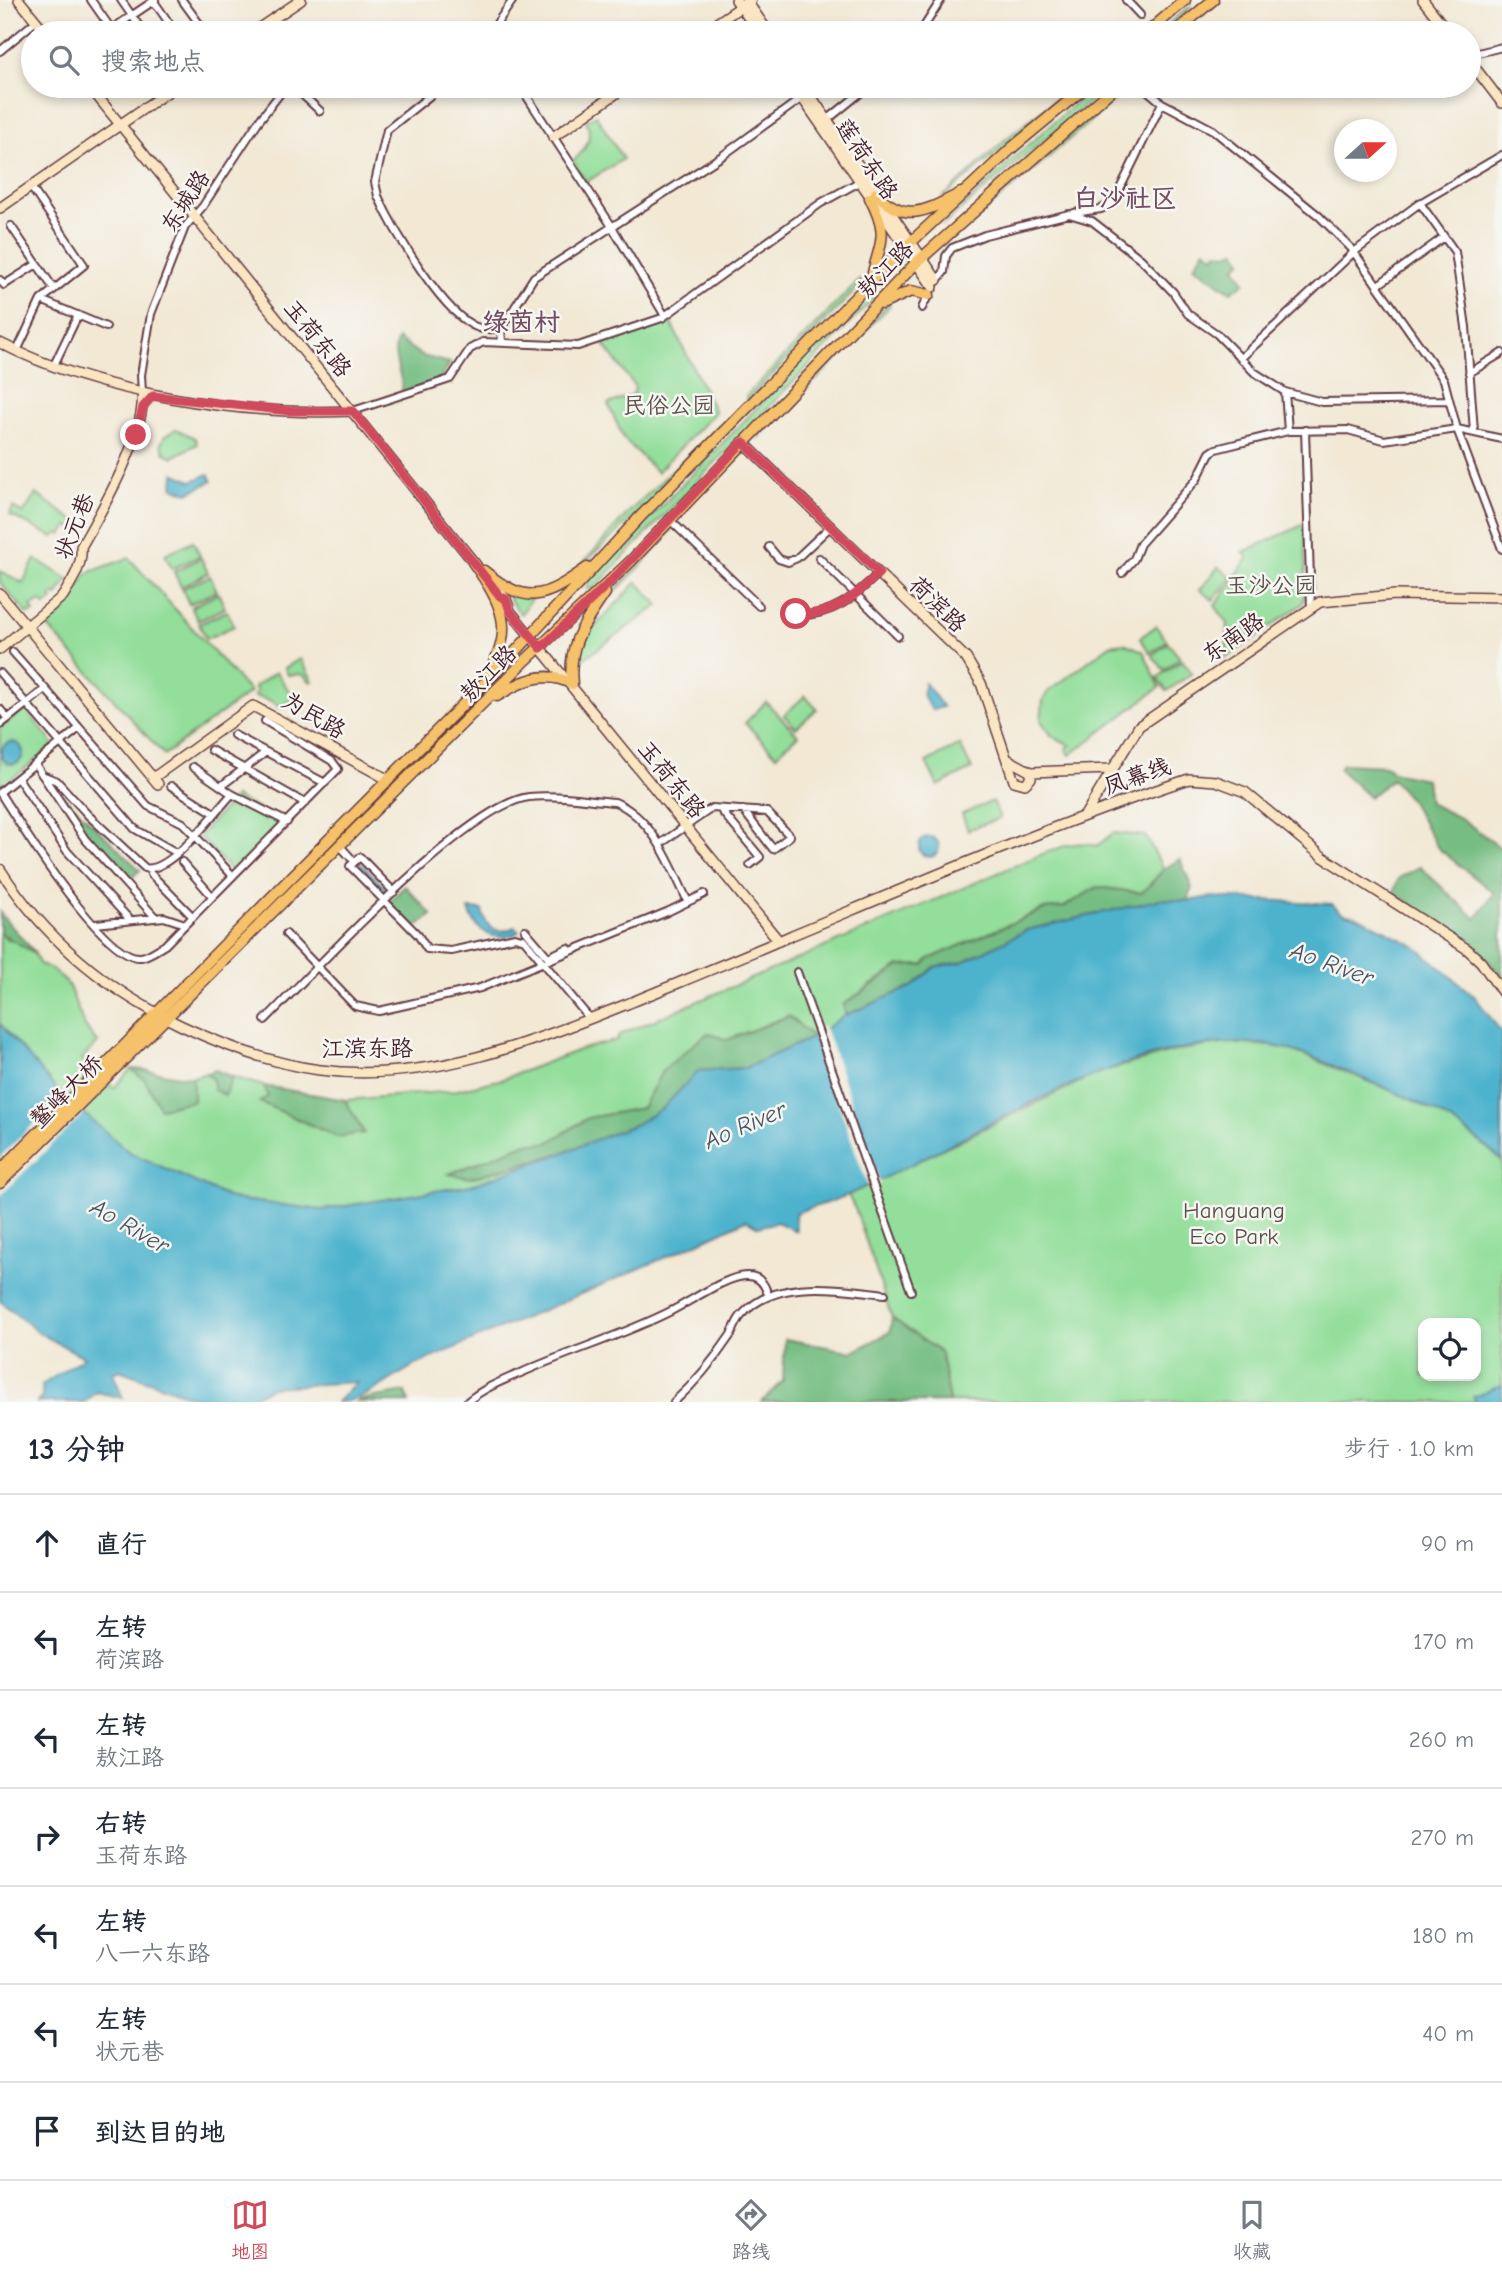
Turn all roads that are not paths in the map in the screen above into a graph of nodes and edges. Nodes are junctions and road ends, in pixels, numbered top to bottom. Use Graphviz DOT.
graph roads {
  1 [pos="19,0"];
  2 [pos="91,0"];
  3 [pos="121,0"];
  4 [pos="154,0"];
  5 [pos="182,0"];
  6 [pos="301,0"];
  7 [pos="513,0"];
  8 [pos="941,0"];
  9 [pos="1126,0"];
  10 [pos="1188,0"];
  11 [pos="1213,0"];
  12 [pos="1423,0"];
  13 [pos="744,2"];
  14 [pos="1200,11"];
  15 [pos="1140,15"];
  16 [pos="132,16"];
  17 [pos="36,21"];
  18 [pos="103,21"];
  19 [pos="125,21"];
  20 [pos="136,21"];
  21 [pos="168,21"];
  22 [pos="197,21"];
  23 [pos="273,21"];
  24 [pos="498,21"];
  25 [pos="718,21"];
  26 [pos="753,21"];
  27 [pos="759,21"];
  28 [pos="928,21"];
  29 [pos="1162,21"];
  30 [pos="1188,21"];
  31 [pos="1440,21"];
  32 [pos="21,34"];
  33 [pos="1502,47"];
  34 [pos="0,51"];
  35 [pos="1481,52"];
  36 [pos="1481,76"];
  37 [pos="99,98"];
  38 [pos="158,98"];
  39 [pos="276,98"];
  40 [pos="306,98"];
  41 [pos="427,98"];
  42 [pos="528,98"];
  43 [pos="608,98"];
  44 [pos="802,98"];
  45 [pos="812,98"];
  46 [pos="854,98"];
  47 [pos="1073,98"];
  48 [pos="1102,98"];
  49 [pos="1156,98"];
  50 [pos="1162,103"];
  51 [pos="1502,103"];
  52 [pos="320,111"];
  53 [pos="827,120"];
  54 [pos="120,124"];
  55 [pos="553,136"];
  56 [pos="1502,155"];
  57 [pos="859,182"];
  58 [pos="31,187"];
  59 [pos="968,190"];
  60 [pos="873,195"];
  61 [pos="1420,203"];
  62 [pos="0,208"];
  63 [pos="1069,214"];
  64 [pos="192,216"];
  65 [pos="611,225"];
  66 [pos="11,226"];
  67 [pos="1444,237"];
  68 [pos="908,246"];
  69 [pos="1354,252"];
  70 [pos="919,260"];
  71 [pos="37,264"];
  72 [pos="0,280"];
  73 [pos="871,282"];
  74 [pos="1378,285"];
  75 [pos="933,287"];
  76 [pos="54,289"];
  77 [pos="884,296"];
  78 [pos="41,300"];
  79 [pos="922,309"];
  80 [pos="870,312"];
  81 [pos="78,315"];
  82 [pos="665,316"];
  83 [pos="106,327"];
  84 [pos="500,329"];
  85 [pos="502,342"];
  86 [pos="0,343"];
  87 [pos="17,351"];
  88 [pos="1502,353"];
  89 [pos="1241,358"];
  90 [pos="54,365"];
  91 [pos="1469,373"];
  92 [pos="142,392"];
  93 [pos="1285,393"];
  94 [pos="153,396"];
  95 [pos="1449,400"];
  96 [pos="143,407"];
  97 [pos="353,411"];
  98 [pos="1457,429"];
  99 [pos="1287,430"];
  100 [pos="1304,430"];
  101 [pos="1474,431"];
  102 [pos="1502,439"];
  103 [pos="743,442"];
  104 [pos="669,519"];
  105 [pos="831,526"];
  106 [pos="769,547"];
  107 [pos="1502,549"];
  108 [pos="819,558"];
  109 [pos="599,560"];
  110 [pos="473,562"];
  111 [pos="879,573"];
  112 [pos="1122,573"];
  113 [pos="615,577"];
  114 [pos="580,583"];
  115 [pos="0,594"];
  116 [pos="855,596"];
  117 [pos="1502,597"];
  118 [pos="592,598"];
  119 [pos="759,606"];
  120 [pos="1311,608"];
  121 [pos="506,612"];
  122 [pos="796,614"];
  123 [pos="26,628"];
  124 [pos="530,635"];
  125 [pos="898,636"];
  126 [pos="541,648"];
  127 [pos="0,649"];
  128 [pos="13,652"];
  129 [pos="0,673"];
  130 [pos="572,684"];
  131 [pos="44,689"];
  132 [pos="470,698"];
  133 [pos="26,704"];
  134 [pos="480,708"];
  135 [pos="0,709"];
  136 [pos="8,719"];
  137 [pos="265,720"];
  138 [pos="0,725"];
  139 [pos="78,729"];
  140 [pos="234,735"];
  141 [pos="59,745"];
  142 [pos="211,750"];
  143 [pos="266,752"];
  144 [pos="1009,760"];
  145 [pos="35,764"];
  146 [pos="193,767"];
  147 [pos="1110,769"];
  148 [pos="243,770"];
  149 [pos="1031,772"];
  150 [pos="42,775"];
  151 [pos="18,778"];
  152 [pos="389,780"];
  153 [pos="325,783"];
  154 [pos="171,786"];
  155 [pos="221,786"];
  156 [pos="0,792"];
  157 [pos="232,793"];
  158 [pos="306,803"];
  159 [pos="720,809"];
  160 [pos="743,810"];
  161 [pos="214,813"];
  162 [pos="1085,815"];
  163 [pos="287,822"];
  164 [pos="752,822"];
  165 [pos="686,827"];
  166 [pos="740,832"];
  167 [pos="195,835"];
  168 [pos="660,844"];
  169 [pos="341,847"];
  170 [pos="177,853"];
  171 [pos="354,860"];
  172 [pos="183,862"];
  173 [pos="750,865"];
  174 [pos="0,869"];
  175 [pos="151,874"];
  176 [pos="233,876"];
  177 [pos="677,879"];
  178 [pos="667,883"];
  179 [pos="394,892"];
  180 [pos="704,894"];
  181 [pos="212,896"];
  182 [pos="384,901"];
  183 [pos="688,902"];
  184 [pos="193,917"];
  185 [pos="155,918"];
  186 [pos="130,920"];
  187 [pos="95,923"];
  188 [pos="185,924"];
  189 [pos="286,934"];
  190 [pos="779,941"];
  191 [pos="568,948"];
  192 [pos="548,960"];
  193 [pos="318,968"];
  194 [pos="797,972"];
  195 [pos="1502,992"];
  196 [pos="590,1019"];
  197 [pos="158,1020"];
  198 [pos="265,1020"];
  199 [pos="0,1171"];
  200 [pos="0,1183"];
  201 [pos="766,1292"];
  202 [pos="911,1292"];
  203 [pos="886,1294"];
  204 [pos="467,1402"];
  205 [pos="674,1402"];
  1 -- 17 [label="main road"];
  2 -- 18 [label="street"];
  3 -- 16 [label="street"];
  4 -- 16 [label="street"];
  4 -- 21 [label="street"];
  5 -- 22 [label="street"];
  6 -- 23 [label="main road"];
  7 -- 24 [label="street"];
  8 -- 28 [label="street"];
  9 -- 15 [label="street"];
  10 -- 14 [label="main road"];
  10 -- 29 [label="main road"];
  11 -- 14 [label="main road"];
  12 -- 31 [label="main road"];
  13 -- 25 [label="main road"];
  13 -- 26 [label="main road"];
  13 -- 27 [label="main road"];
  14 -- 30 [label="main road"];
  16 -- 19 [label="street"];
  16 -- 20 [label="street"];
  32 -- 34 [label="street"];
  33 -- 35 [label="street"];
  36 -- 51 [label="main road"];
  37 -- 54 [label="main road, 玉荷东路"];
  38 -- 54 [label="main road"];
  39 -- 64 [label="street, 东城路"];
  40 -- 52 [label="street"];
  41 -- 84 [label="street"];
  42 -- 55 [label="street"];
  43 -- 55 [label="main road"];
  44 -- 57 [label="main road, 莲荷东路"];
  44 -- 65 [label="street"];
  45 -- 53 [label="main road, 莲荷东路"];
  46 -- 53 [label="street"];
  47 -- 59 [label="main road, 敖江路"];
  48 -- 70 [label="main road, 敖江路"];
  49 -- 50 [label="street"];
  50 -- 63 [label="street"];
  50 -- 69 [label="street"];
  53 -- 60 [label="main road, 莲荷东路"];
  54 -- 58 [label="main road"];
  54 -- 64 [label="main road, 玉荷东路"];
  55 -- 65 [label="street"];
  56 -- 61 [label="street"];
  57 -- 60 [label="main road, 莲荷东路"];
  57 -- 82 [label="street"];
  58 -- 62 [label="main road"];
  58 -- 76 [label="street"];
  59 -- 60 [label="main road"];
  59 -- 68 [label="main road, 敖江路"];
  60 -- 68 [label="main road, 莲荷东路"];
  60 -- 73 [label="main road"];
  61 -- 67 [label="street"];
  61 -- 69 [label="street"];
  63 -- 75 [label="street"];
  63 -- 89 [label="street"];
  64 -- 92 [label="street, 东城路"];
  64 -- 97 [label="main road, 玉荷东路"];
  65 -- 82 [label="street"];
  65 -- 84 [label="street"];
  66 -- 71 [label="street"];
  67 -- 74 [label="street"];
  67 -- 91 [label="street"];
  68 -- 70 [label="main road, 莲荷东路"];
  68 -- 73 [label="main road, 敖江路"];
  69 -- 74 [label="street"];
  69 -- 89 [label="street"];
  70 -- 75 [label="main road, 莲荷东路"];
  70 -- 77 [label="main road, 敖江路"];
  71 -- 72 [label="street"];
  71 -- 76 [label="street"];
  73 -- 77 [label="main road"];
  73 -- 109 [label="main road, 敖江路"];
  74 -- 95 [label="street"];
  75 -- 79 [label="street"];
  75 -- 80 [label="main road"];
  76 -- 78 [label="street"];
  77 -- 80 [label="main road, 敖江路"];
  78 -- 81 [label="street"];
  78 -- 87 [label="street"];
  80 -- 103 [label="main road, 敖江路"];
  81 -- 83 [label="street"];
  81 -- 90 [label="street"];
  82 -- 85 [label="street"];
  84 -- 85 [label="street"];
  85 -- 97 [label="street"];
  86 -- 87 [label="main road"];
  87 -- 90 [label="main road"];
  88 -- 91 [label="street"];
  89 -- 93 [label="street"];
  90 -- 92 [label="main road"];
  91 -- 101 [label="street"];
  92 -- 94 [label="main road"];
  92 -- 96 [label="main road, 状元巷"];
  93 -- 95 [label="street"];
  93 -- 99 [label="street"];
  94 -- 96 [label="main road"];
  94 -- 97 [label="main road"];
  95 -- 98 [label="street"];
  96 -- 123 [label="main road, 状元巷"];
  97 -- 110 [label="main road, 玉荷东路"];
  98 -- 100 [label="street"];
  98 -- 101 [label="street"];
  98 -- 107 [label="street"];
  99 -- 100 [label="street"];
  99 -- 112 [label="street"];
  100 -- 120 [label="street"];
  101 -- 102 [label="street"];
  103 -- 104 [label="main road, 敖江路"];
  103 -- 105 [label="main road, 荷滨路"];
  104 -- 113 [label="main road, 敖江路"];
  104 -- 119 [label="street"];
  105 -- 106 [label="street"];
  105 -- 111 [label="main road, 荷滨路"];
  108 -- 116 [label="street"];
  109 -- 110 [label="main road"];
  109 -- 114 [label="main road, 敖江路"];
  110 -- 121 [label="main road"];
  111 -- 116 [label="street"];
  111 -- 144 [label="main road, 荷滨路"];
  113 -- 118 [label="main road, 敖江路"];
  113 -- 130 [label="main road"];
  114 -- 118 [label="main road"];
  114 -- 124 [label="main road, 敖江路"];
  115 -- 123 [label="main road, 为民路"];
  116 -- 122 [label="street"];
  116 -- 125 [label="street"];
  117 -- 120 [label="main road, 东南路"];
  118 -- 126 [label="main road, 敖江路"];
  120 -- 147 [label="main road, 东南路"];
  121 -- 124 [label="main road, 玉荷东路"];
  121 -- 132 [label="main road"];
  123 -- 127 [label="main road, 状元巷"];
  123 -- 152 [label="main road, 为民路"];
  124 -- 126 [label="main road, 玉荷东路"];
  124 -- 132 [label="main road, 敖江路"];
  126 -- 130 [label="main road, 玉荷东路"];
  126 -- 134 [label="main road, 敖江路"];
  128 -- 131 [label="street"];
  129 -- 133 [label="street"];
  130 -- 134 [label="main road"];
  130 -- 165 [label="main road, 玉荷东路"];
  131 -- 133 [label="street"];
  131 -- 139 [label="street"];
  132 -- 152 [label="main road, 敖江路"];
  133 -- 136 [label="street"];
  133 -- 141 [label="street"];
  134 -- 169 [label="main road, 敖江路"];
  135 -- 136 [label="street"];
  136 -- 138 [label="street"];
  137 -- 153 [label="street"];
  139 -- 141 [label="street"];
  139 -- 167 [label="street"];
  140 -- 143 [label="street"];
  141 -- 145 [label="street"];
  141 -- 170 [label="street"];
  142 -- 148 [label="street"];
  143 -- 148 [label="street"];
  143 -- 153 [label="street"];
  144 -- 149 [label="main road"];
  144 -- 149 [label="main road, 荷滨路"];
  145 -- 150 [label="street"];
  145 -- 151 [label="street"];
  146 -- 155 [label="street"];
  147 -- 149 [label="main road, 荷滨路"];
  147 -- 162 [label="main road, 东南路"];
  148 -- 155 [label="street"];
  148 -- 158 [label="street"];
  150 -- 170 [label="street"];
  150 -- 185 [label="street"];
  151 -- 156 [label="street"];
  151 -- 186 [label="street"];
  152 -- 197 [label="main road, 敖江路"];
  153 -- 158 [label="street"];
  154 -- 161 [label="street"];
  155 -- 157 [label="street"];
  156 -- 187 [label="street"];
  157 -- 161 [label="street"];
  157 -- 163 [label="street"];
  158 -- 163 [label="street"];
  159 -- 160 [label="street"];
  159 -- 165 [label="street"];
  159 -- 166 [label="street"];
  160 -- 164 [label="street"];
  160 -- 164 [label="street"];
  161 -- 167 [label="street"];
  162 -- 190 [label="main road, 凤幕线"];
  162 -- 195 [label="main road, 凤幕线"];
  163 -- 176 [label="street"];
  164 -- 166 [label="street"];
  165 -- 168 [label="street"];
  165 -- 190 [label="main road, 玉荷东路"];
  166 -- 173 [label="street"];
  167 -- 170 [label="street"];
  167 -- 176 [label="street"];
  168 -- 177 [label="street"];
  168 -- 179 [label="street"];
  169 -- 171 [label="street"];
  169 -- 197 [label="main road, 敖江路"];
  171 -- 179 [label="street"];
  171 -- 182 [label="street"];
  172 -- 181 [label="street"];
  174 -- 197 [label="main road, 江滨东路"];
  175 -- 184 [label="street"];
  176 -- 181 [label="street"];
  177 -- 178 [label="street"];
  177 -- 183 [label="street"];
  179 -- 182 [label="street"];
  180 -- 183 [label="street"];
  181 -- 184 [label="street"];
  182 -- 192 [label="street"];
  182 -- 193 [label="street"];
  183 -- 192 [label="street"];
  184 -- 188 [label="street"];
  185 -- 186 [label="street"];
  185 -- 188 [label="street"];
  186 -- 187 [label="street"];
  187 -- 188 [label="street"];
  189 -- 193 [label="street"];
  190 -- 196 [label="main road, 江滨东路"];
  191 -- 192 [label="street"];
  192 -- 193 [label="street"];
  192 -- 196 [label="street"];
  193 -- 198 [label="street"];
  194 -- 202 [label="street"];
  196 -- 197 [label="main road, 江滨东路"];
  197 -- 199 [label="main road, 鳌峰大桥"];
  197 -- 200 [label="main road, 鳌峰大桥"];
  201 -- 204 [label="street"];
  203 -- 205 [label="street"];
}
